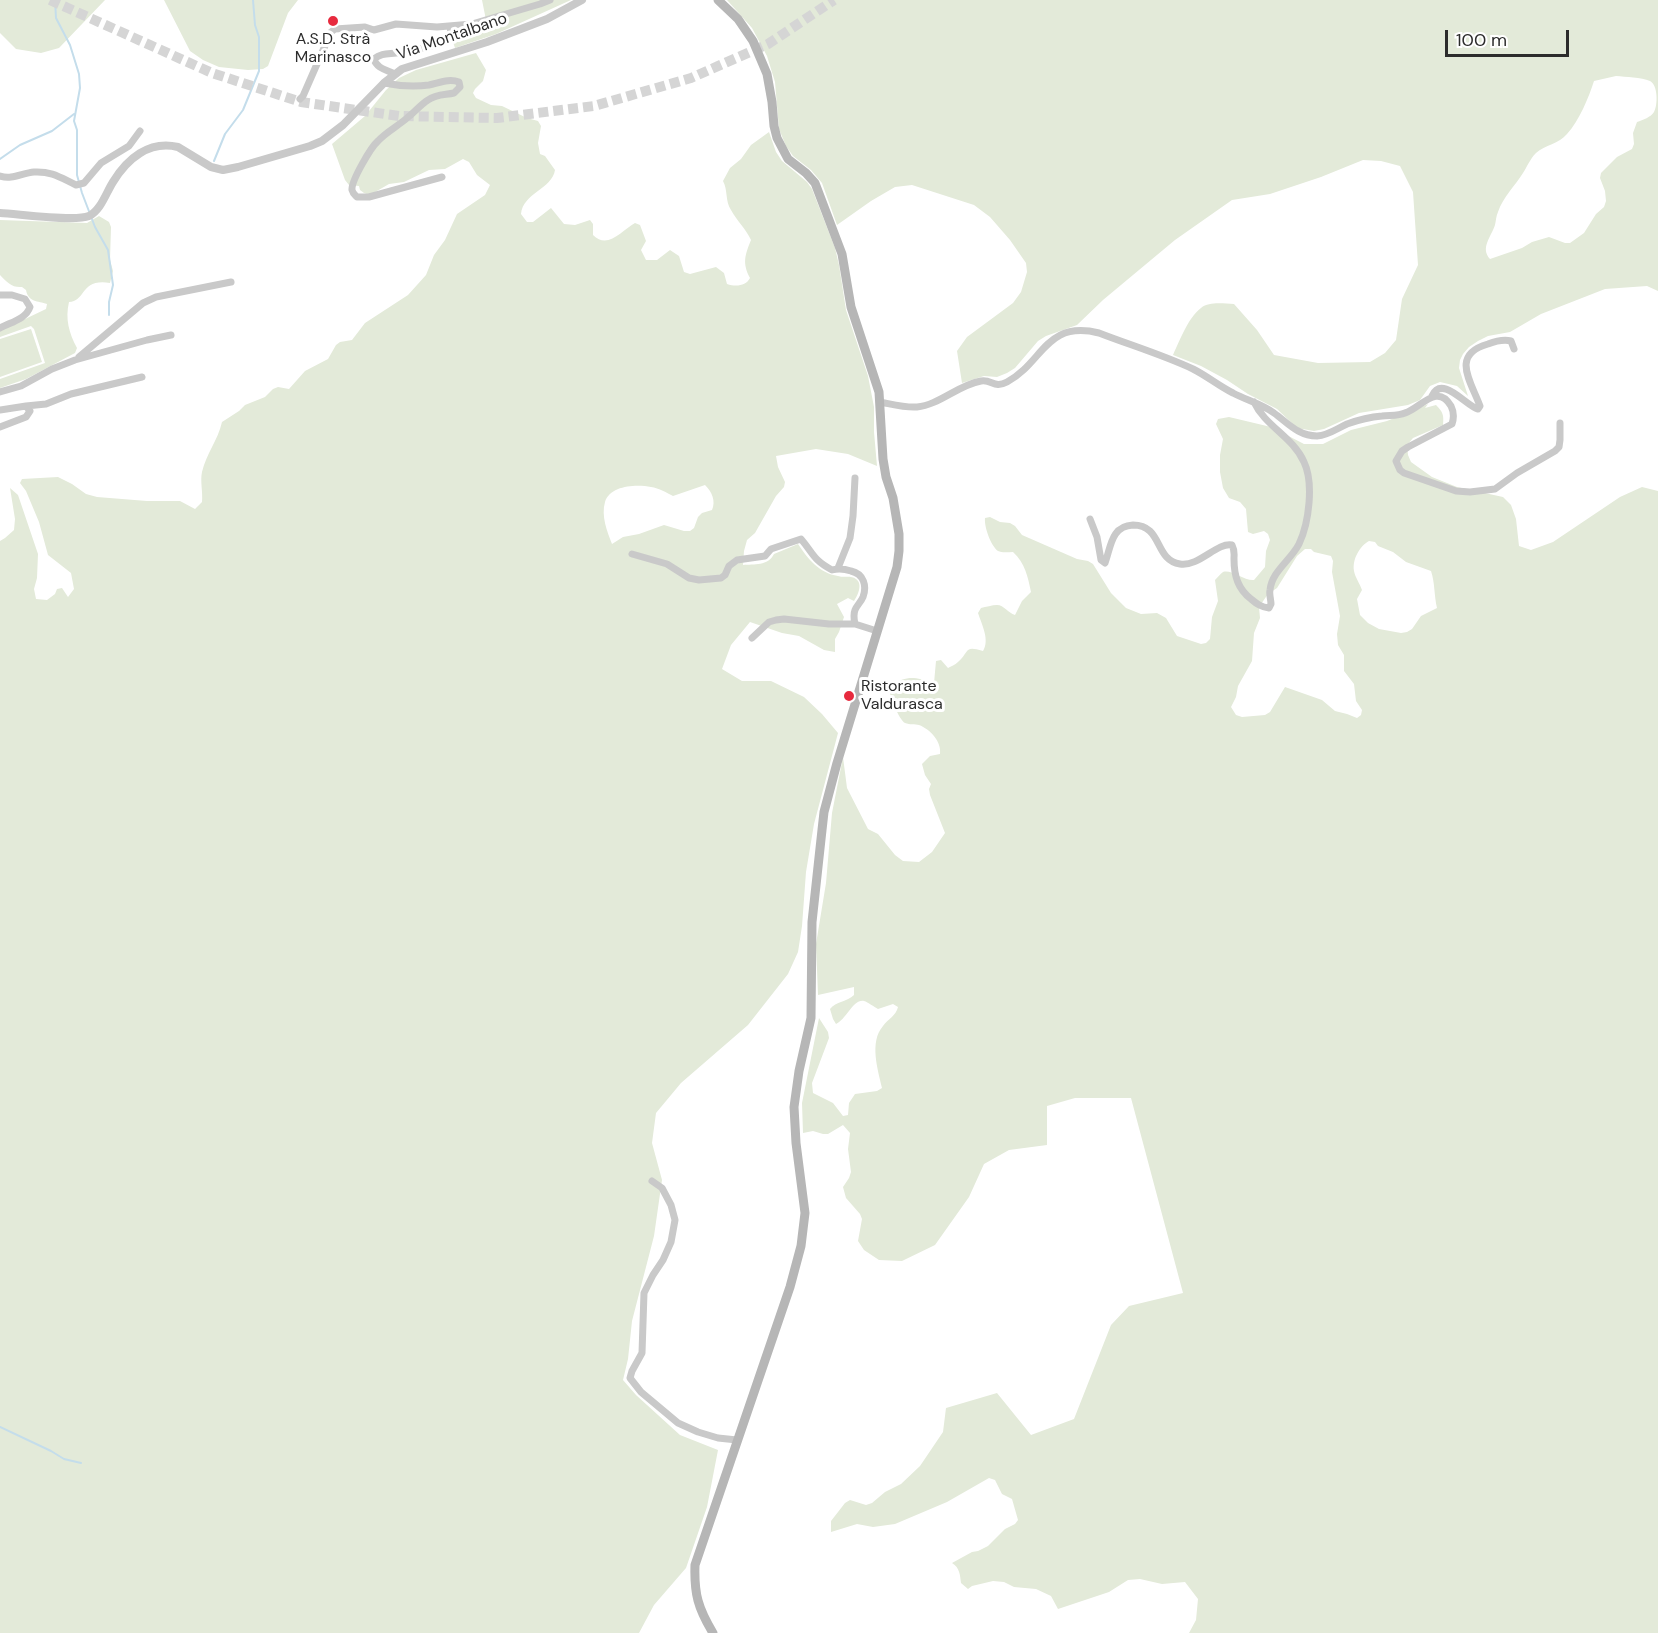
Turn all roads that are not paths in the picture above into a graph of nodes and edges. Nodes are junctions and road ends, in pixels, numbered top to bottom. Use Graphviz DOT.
graph roads {
  1 [pos="550,0"];
  2 [pos="582,0"];
  3 [pos="718,0"];
  4 [pos="451,26"];
  5 [pos="395,74"];
  6 [pos="384,83"];
  7 [pos="300,99"];
  8 [pos="140,131"];
  9 [pos="0,176"];
  10 [pos="442,177"];
  11 [pos="0,213"];
  12 [pos="231,282"];
  13 [pos="0,295"];
  14 [pos="0,328"];
  15 [pos="171,335"];
  16 [pos="1514,349"];
  17 [pos="75,360"];
  18 [pos="142,377"];
  19 [pos="0,392"];
  20 [pos="1432,396"];
  21 [pos="880,402"];
  22 [pos="1254,402"];
  23 [pos="26,406"];
  24 [pos="0,410"];
  25 [pos="1560,423"];
  26 [pos="0,427"];
  27 [pos="855,478"];
  28 [pos="1090,519"];
  29 [pos="632,554"];
  30 [pos="838,568"];
  31 [pos="855,624"];
  32 [pos="877,631"];
  33 [pos="752,638"];
  34 [pos="652,1181"];
  35 [pos="737,1440"];
  36 [pos="713,1633"];
  1 -- 4 [label="street"];
  2 -- 5 [label="street, Via Montalbano"];
  3 -- 21 [label="main road"];
  4 -- 5 [label="street"];
  4 -- 7 [label="street"];
  5 -- 6 [label="street, Via Montalbano"];
  6 -- 10 [label="street"];
  6 -- 11 [label="street, Via Montalbano"];
  8 -- 9 [label="street"];
  12 -- 17 [label="street"];
  13 -- 14 [label="street"];
  15 -- 17 [label="street"];
  16 -- 20 [label="street"];
  17 -- 19 [label="street"];
  18 -- 23 [label="street"];
  20 -- 22 [label="street"];
  20 -- 25 [label="street"];
  21 -- 22 [label="street"];
  21 -- 32 [label="main road"];
  22 -- 28 [label="street"];
  23 -- 24 [label="street"];
  23 -- 26 [label="street"];
  27 -- 30 [label="street"];
  29 -- 30 [label="street"];
  30 -- 31 [label="street"];
  31 -- 32 [label="street"];
  31 -- 33 [label="street"];
  32 -- 35 [label="main road"];
  34 -- 35 [label="street"];
  35 -- 36 [label="main road"];
}
